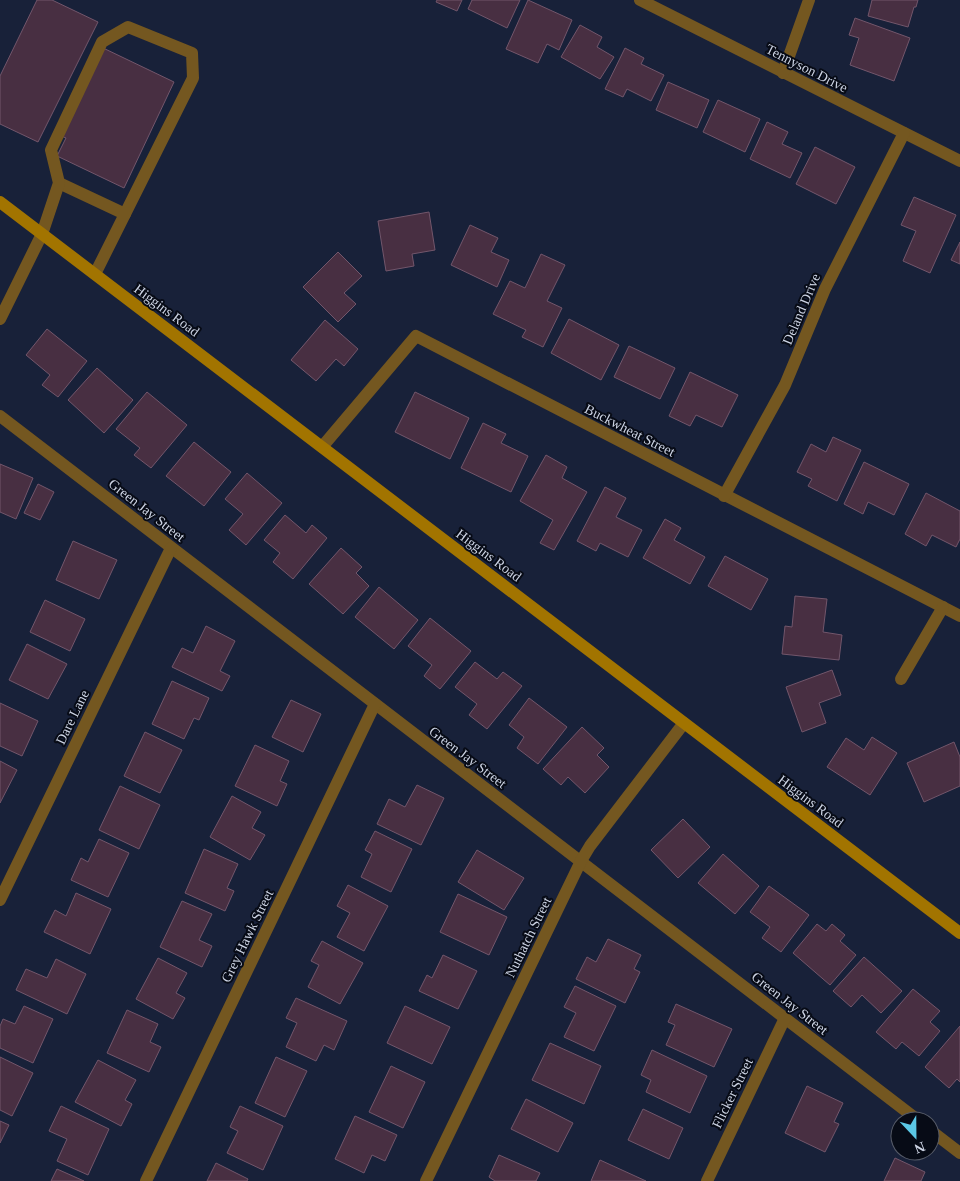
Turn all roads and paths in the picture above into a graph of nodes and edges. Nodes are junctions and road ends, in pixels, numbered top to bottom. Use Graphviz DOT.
graph roads {
  1 [pos="640,0"];
  2 [pos="809,0"];
  3 [pos="783,73"];
  4 [pos="904,133"];
  5 [pos="960,162"];
  6 [pos="59,183"];
  7 [pos="0,202"];
  8 [pos="125,214"];
  9 [pos="42,234"];
  10 [pos="95,274"];
  11 [pos="0,319"];
  12 [pos="0,416"];
  13 [pos="322,447"];
  14 [pos="724,496"];
  15 [pos="171,548"];
  16 [pos="943,607"];
  17 [pos="960,616"];
  18 [pos="901,678"];
  19 [pos="375,704"];
  20 [pos="684,723"];
  21 [pos="581,861"];
  22 [pos="0,900"];
  23 [pos="960,933"];
  24 [pos="785,1018"];
  25 [pos="905,1111"];
  26 [pos="940,1138"];
  27 [pos="960,1153"];
  28 [pos="146,1181"];
  29 [pos="426,1181"];
  30 [pos="707,1181"];
  1 -- 3 [label="street, Tennyson Drive"];
  2 -- 3 [label="street"];
  3 -- 4 [label="street, Tennyson Drive"];
  4 -- 5 [label="street, Tennyson Drive"];
  4 -- 14 [label="street, Deland Drive"];
  6 -- 8 [label="street"];
  6 -- 8 [label="street"];
  6 -- 9 [label="street"];
  7 -- 9 [label="street, Higgins Road"];
  8 -- 10 [label="street"];
  9 -- 10 [label="street, Higgins Road"];
  9 -- 11 [label="street"];
  10 -- 13 [label="street, Higgins Road"];
  12 -- 15 [label="street, Green Jay Street"];
  13 -- 14 [label="street, Buckwheat Street"];
  13 -- 20 [label="street, Higgins Road"];
  14 -- 16 [label="street, Buckwheat Street"];
  15 -- 19 [label="street, Green Jay Street"];
  15 -- 22 [label="street, Dare Lane"];
  16 -- 17 [label="street, Buckwheat Street"];
  16 -- 18 [label="street"];
  19 -- 21 [label="street, Green Jay Street"];
  19 -- 28 [label="street, Grey Hawk Street"];
  20 -- 21 [label="street, Nuthatch Street"];
  20 -- 23 [label="street, Higgins Road"];
  21 -- 24 [label="street, Green Jay Street"];
  21 -- 29 [label="street, Nuthatch Street"];
  24 -- 25 [label="street, Green Jay Street"];
  24 -- 30 [label="street, Flicker Street"];
  26 -- 27 [label="street"];
}
